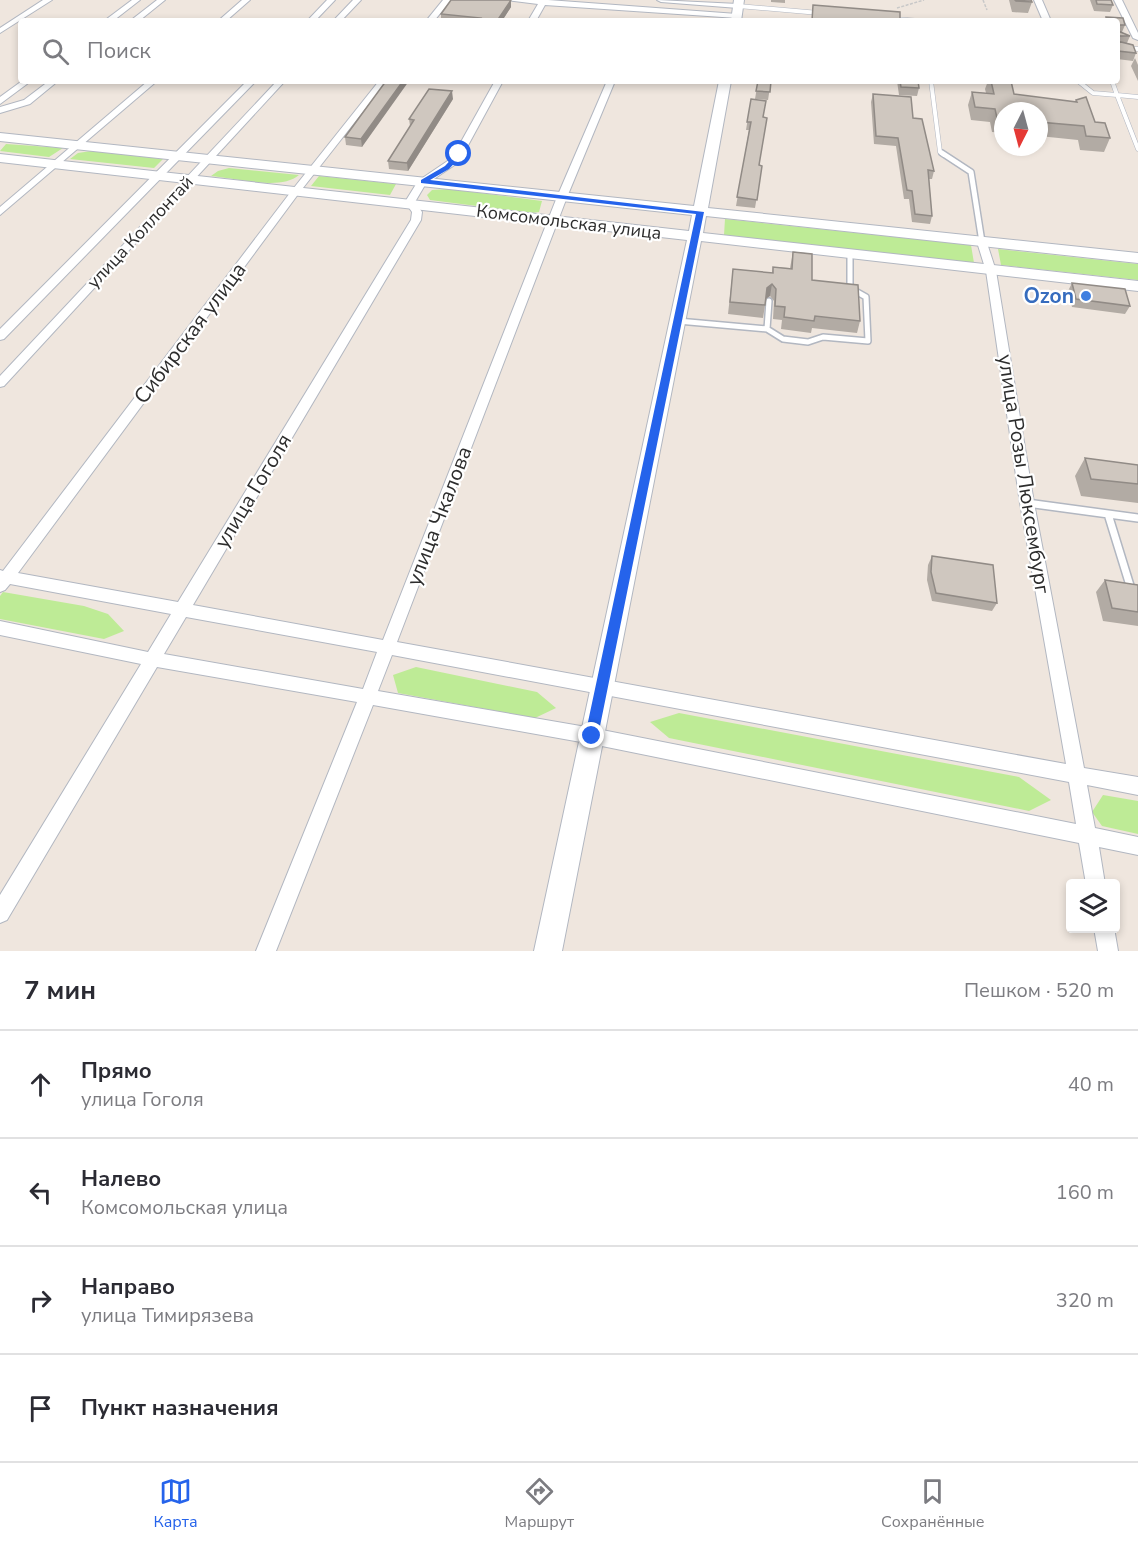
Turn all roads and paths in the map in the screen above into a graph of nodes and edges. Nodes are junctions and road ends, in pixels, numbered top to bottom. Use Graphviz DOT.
graph roads {
  1 [pos="48,0"];
  2 [pos="136,0"];
  3 [pos="161,0"];
  4 [pos="246,0"];
  5 [pos="331,0"];
  6 [pos="357,0"];
  7 [pos="447,0"];
  8 [pos="511,0"];
  9 [pos="643,0"];
  10 [pos="661,0"];
  11 [pos="983,0"];
  12 [pos="1038,0"];
  13 [pos="1118,0"];
  14 [pos="543,1"];
  15 [pos="641,9"];
  16 [pos="987,10"];
  17 [pos="737,11"];
  18 [pos="831,14"];
  19 [pos="20,18"];
  20 [pos="112,18"];
  21 [pos="138,18"];
  22 [pos="225,18"];
  23 [pos="314,18"];
  24 [pos="340,18"];
  25 [pos="432,18"];
  26 [pos="534,18"];
  27 [pos="637,18"];
  28 [pos="1046,18"];
  29 [pos="18,19"];
  30 [pos="0,31"];
  31 [pos="1127,37"];
  32 [pos="1137,38"];
  33 [pos="1120,47"];
  34 [pos="1138,49"];
  35 [pos="23,84"];
  36 [pos="50,84"];
  37 [pos="150,84"];
  38 [pos="249,84"];
  39 [pos="278,84"];
  40 [pos="381,84"];
  41 [pos="498,84"];
  42 [pos="610,84"];
  43 [pos="723,84"];
  44 [pos="931,84"];
  45 [pos="1082,84"];
  46 [pos="1113,84"];
  47 [pos="1117,95"];
  48 [pos="1138,97"];
  49 [pos="0,101"];
  50 [pos="0,110"];
  51 [pos="0,137"];
  52 [pos="80,145"];
  53 [pos="1138,149"];
  54 [pos="178,156"];
  55 [pos="0,158"];
  56 [pos="208,159"];
  57 [pos="54,164"];
  58 [pos="313,169"];
  59 [pos="159,176"];
  60 [pos="189,179"];
  61 [pos="423,182"];
  62 [pos="296,191"];
  63 [pos="562,197"];
  64 [pos="410,203"];
  65 [pos="0,212"];
  66 [pos="700,212"];
  67 [pos="553,220"];
  68 [pos="696,237"];
  69 [pos="982,242"];
  70 [pos="850,255"];
  71 [pos="1138,258"];
  72 [pos="991,271"];
  73 [pos="1138,286"];
  74 [pos="769,301"];
  75 [pos="676,320"];
  76 [pos="767,330"];
  77 [pos="0,336"];
  78 [pos="0,383"];
  79 [pos="1027,503"];
  80 [pos="1108,514"];
  81 [pos="1138,518"];
  82 [pos="2,580"];
  83 [pos="1138,593"];
  84 [pos="181,610"];
  85 [pos="0,628"];
  86 [pos="388,646"];
  87 [pos="151,659"];
  88 [pos="602,687"];
  89 [pos="367,698"];
  90 [pos="592,736"];
  91 [pos="1076,774"];
  92 [pos="1138,786"];
  93 [pos="1088,836"];
  94 [pos="1138,846"];
  95 [pos="1095,879"];
  96 [pos="0,913"];
  97 [pos="1105,933"];
  98 [pos="266,951"];
  99 [pos="548,951"];
  100 [pos="1108,951"];
  1 -- 19 [label="street"];
  2 -- 20 [label="street"];
  3 -- 21 [label="street"];
  4 -- 22 [label="street"];
  5 -- 23 [label="street"];
  6 -- 24 [label="street"];
  7 -- 25 [label="street"];
  8 -- 14 [label="street"];
  9 -- 15 [label="street"];
  10 -- 17 [label="street"];
  11 -- 16 [label="path"];
  12 -- 28 [label="street"];
  13 -- 32 [label="street"];
  14 -- 15 [label="street"];
  14 -- 26 [label="street"];
  15 -- 17 [label="street"];
  15 -- 27 [label="street"];
  17 -- 18 [label="lane"];
  29 -- 30 [label="street"];
  31 -- 32 [label="street"];
  33 -- 34 [label="lane"];
  35 -- 49 [label="street"];
  36 -- 50 [label="street"];
  37 -- 52 [label="street"];
  38 -- 54 [label="street, улица Коллонтай"];
  39 -- 56 [label="street, улица Коллонтай"];
  40 -- 58 [label="street, Сибирская улица"];
  41 -- 61 [label="street"];
  42 -- 63 [label="street, улица Чкалова"];
  43 -- 66 [label="street"];
  44 -- 69 [label="lane, улица Розы Люксембург"];
  45 -- 47 [label="lane"];
  46 -- 47 [label="lane"];
  47 -- 48 [label="lane"];
  47 -- 53 [label="lane"];
  51 -- 52 [label="street, Комсомольская улица"];
  52 -- 54 [label="street, Комсомольская улица"];
  52 -- 57 [label="street"];
  54 -- 56 [label="street, Комсомольская улица"];
  54 -- 59 [label="street, улица Коллонтай"];
  55 -- 57 [label="street, Комсомольская улица"];
  56 -- 58 [label="street, Комсомольская улица"];
  56 -- 60 [label="street, улица Коллонтай"];
  57 -- 59 [label="street, Комсомольская улица"];
  57 -- 65 [label="street"];
  58 -- 61 [label="street, Комсомольская улица"];
  58 -- 62 [label="street, Сибирская улица"];
  59 -- 60 [label="street, Комсомольская улица"];
  59 -- 77 [label="street, улица Коллонтай"];
  60 -- 62 [label="street, Комсомольская улица"];
  60 -- 78 [label="street, улица Коллонтай"];
  61 -- 63 [label="street, Комсомольская улица"];
  61 -- 64 [label="street"];
  62 -- 64 [label="street, Комсомольская улица"];
  62 -- 82 [label="street, Сибирская улица"];
  63 -- 66 [label="street, Комсомольская улица"];
  63 -- 67 [label="street, улица Чкалова"];
  64 -- 67 [label="street, Комсомольская улица"];
  64 -- 84 [label="street, улица Гоголя"];
  66 -- 68 [label="street"];
  66 -- 69 [label="street, Комсомольская улица"];
  67 -- 68 [label="street, Комсомольская улица"];
  67 -- 86 [label="street, улица Чкалова"];
  68 -- 70 [label="street, Комсомольская улица"];
  68 -- 75 [label="street"];
  69 -- 71 [label="street, Комсомольская улица"];
  69 -- 72 [label="street, улица Розы Люксембург"];
  70 -- 72 [label="street, Комсомольская улица"];
  70 -- 76 [label="lane"];
  72 -- 73 [label="street, Комсомольская улица"];
  72 -- 79 [label="street, улица Розы Люксембург"];
  74 -- 76 [label="lane"];
  75 -- 76 [label="lane"];
  75 -- 88 [label="street"];
  79 -- 80 [label="lane"];
  79 -- 91 [label="street, улица Розы Люксембург"];
  80 -- 81 [label="lane"];
  80 -- 83 [label="lane"];
  82 -- 84 [label="street"];
  84 -- 86 [label="street"];
  84 -- 87 [label="street, улица Гоголя"];
  85 -- 87 [label="street"];
  86 -- 88 [label="street"];
  86 -- 89 [label="street, улица Чкалова"];
  87 -- 89 [label="street"];
  87 -- 96 [label="street, улица Гоголя"];
  88 -- 90 [label="street"];
  88 -- 91 [label="street"];
  89 -- 90 [label="street"];
  89 -- 98 [label="street, улица Чкалова"];
  90 -- 93 [label="street"];
  90 -- 99 [label="street"];
  91 -- 92 [label="street"];
  91 -- 93 [label="street, улица Розы Люксембург"];
  93 -- 94 [label="street"];
  93 -- 95 [label="street, улица Розы Люксембург"];
  97 -- 100 [label="street"];
}
